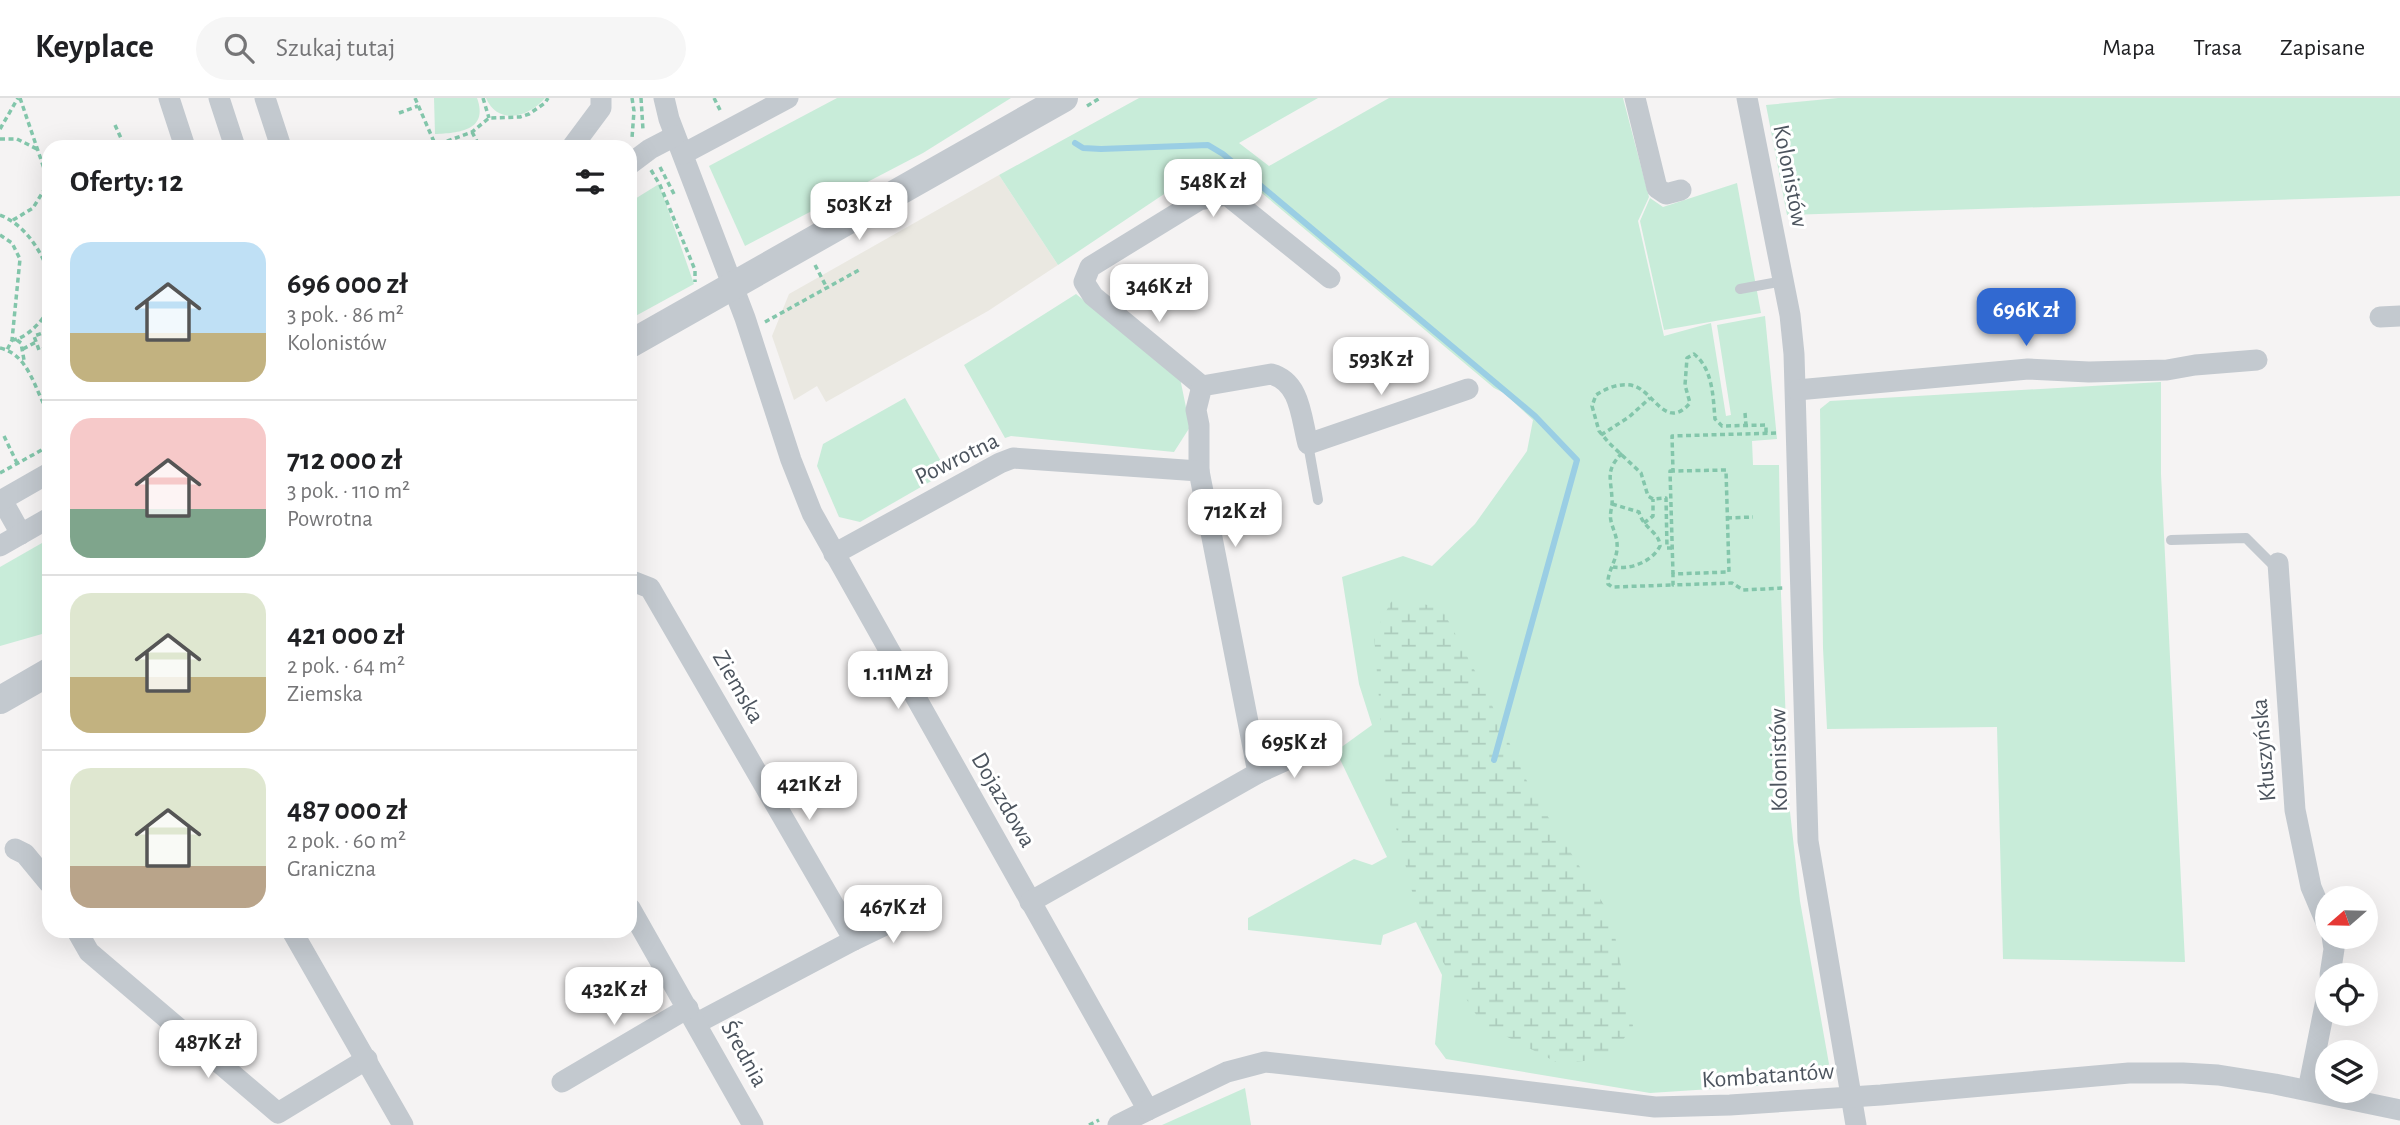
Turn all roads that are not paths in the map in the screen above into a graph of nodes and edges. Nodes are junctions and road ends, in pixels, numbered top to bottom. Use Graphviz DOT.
graph roads {
  1 [pos="219,98"];
  2 [pos="265,98"];
  3 [pos="601,98"];
  4 [pos="664,98"];
  5 [pos="788,98"];
  6 [pos="1064,98"];
  7 [pos="1635,98"];
  8 [pos="1747,98"];
  9 [pos="174,99"];
  10 [pos="182,140"];
  11 [pos="233,140"];
  12 [pos="279,140"];
  13 [pos="577,140"];
  14 [pos="679,145"];
  15 [pos="640,156"];
  16 [pos="1681,190"];
  17 [pos="1330,278"];
  18 [pos="1783,281"];
  19 [pos="733,286"];
  20 [pos="1740,289"];
  21 [pos="637,340"];
  22 [pos="2257,360"];
  23 [pos="1202,386"];
  24 [pos="1468,389"];
  25 [pos="1797,390"];
  26 [pos="1308,444"];
  27 [pos="1199,471"];
  28 [pos="42,477"];
  29 [pos="1,500"];
  30 [pos="1318,500"];
  31 [pos="42,522"];
  32 [pos="21,534"];
  33 [pos="2171,540"];
  34 [pos="0,546"];
  35 [pos="834,554"];
  36 [pos="2278,567"];
  37 [pos="637,583"];
  38 [pos="42,676"];
  39 [pos="0,700"];
  40 [pos="1313,748"];
  41 [pos="1258,773"];
  42 [pos="15,849"];
  43 [pos="42,875"];
  44 [pos="2315,896"];
  45 [pos="1030,902"];
  46 [pos="914,911"];
  47 [pos="637,920"];
  48 [pos="81,938"];
  49 [pos="299,938"];
  50 [pos="854,940"];
  51 [pos="692,1016"];
  52 [pos="2321,1026"];
  53 [pos="367,1059"];
  54 [pos="562,1082"];
  55 [pos="2308,1090"];
  56 [pos="1851,1097"];
  57 [pos="1148,1110"];
  58 [pos="2400,1110"];
  59 [pos="1656,1116"];
  60 [pos="403,1125"];
  61 [pos="753,1125"];
  62 [pos="1118,1125"];
  63 [pos="1856,1125"];
  1 -- 11 [label="street"];
  2 -- 12 [label="street"];
  3 -- 13 [label="street"];
  4 -- 14 [label="street, Dojazdowa"];
  5 -- 14 [label="street"];
  6 -- 19 [label="street"];
  7 -- 16 [label="street"];
  8 -- 18 [label="street, Kolonistów"];
  9 -- 10 [label="street"];
  14 -- 15 [label="street"];
  14 -- 19 [label="street, Dojazdowa"];
  17 -- 23 [label="street"];
  18 -- 20 [label="lane"];
  18 -- 25 [label="street, Kolonistów"];
  19 -- 21 [label="street"];
  19 -- 35 [label="street, Dojazdowa"];
  22 -- 25 [label="street"];
  23 -- 26 [label="street"];
  23 -- 27 [label="street"];
  24 -- 26 [label="street"];
  25 -- 56 [label="street, Kolonistów"];
  26 -- 30 [label="lane"];
  27 -- 35 [label="street, Powrotna"];
  27 -- 41 [label="street"];
  28 -- 29 [label="street"];
  29 -- 32 [label="street"];
  31 -- 32 [label="street"];
  32 -- 34 [label="street"];
  33 -- 36 [label="lane"];
  35 -- 45 [label="street, Dojazdowa"];
  36 -- 44 [label="street, Kłuszyńska"];
  37 -- 50 [label="street, Ziemska"];
  38 -- 39 [label="street"];
  40 -- 41 [label="street"];
  41 -- 45 [label="street"];
  42 -- 43 [label="street"];
  45 -- 57 [label="street, Dojazdowa"];
  46 -- 50 [label="street"];
  47 -- 51 [label="street, Średnia"];
  48 -- 53 [label="street"];
  49 -- 53 [label="street"];
  50 -- 51 [label="street"];
  51 -- 54 [label="street, Średnia"];
  51 -- 61 [label="street, Średnia"];
  52 -- 55 [label="street"];
  53 -- 60 [label="street"];
  55 -- 56 [label="street, Kombatantów"];
  55 -- 58 [label="street, Kombatantów"];
  56 -- 59 [label="street, Kombatantów"];
  56 -- 63 [label="street, Kolonistów"];
  57 -- 59 [label="street, Kombatantów"];
  57 -- 62 [label="street"];
}
